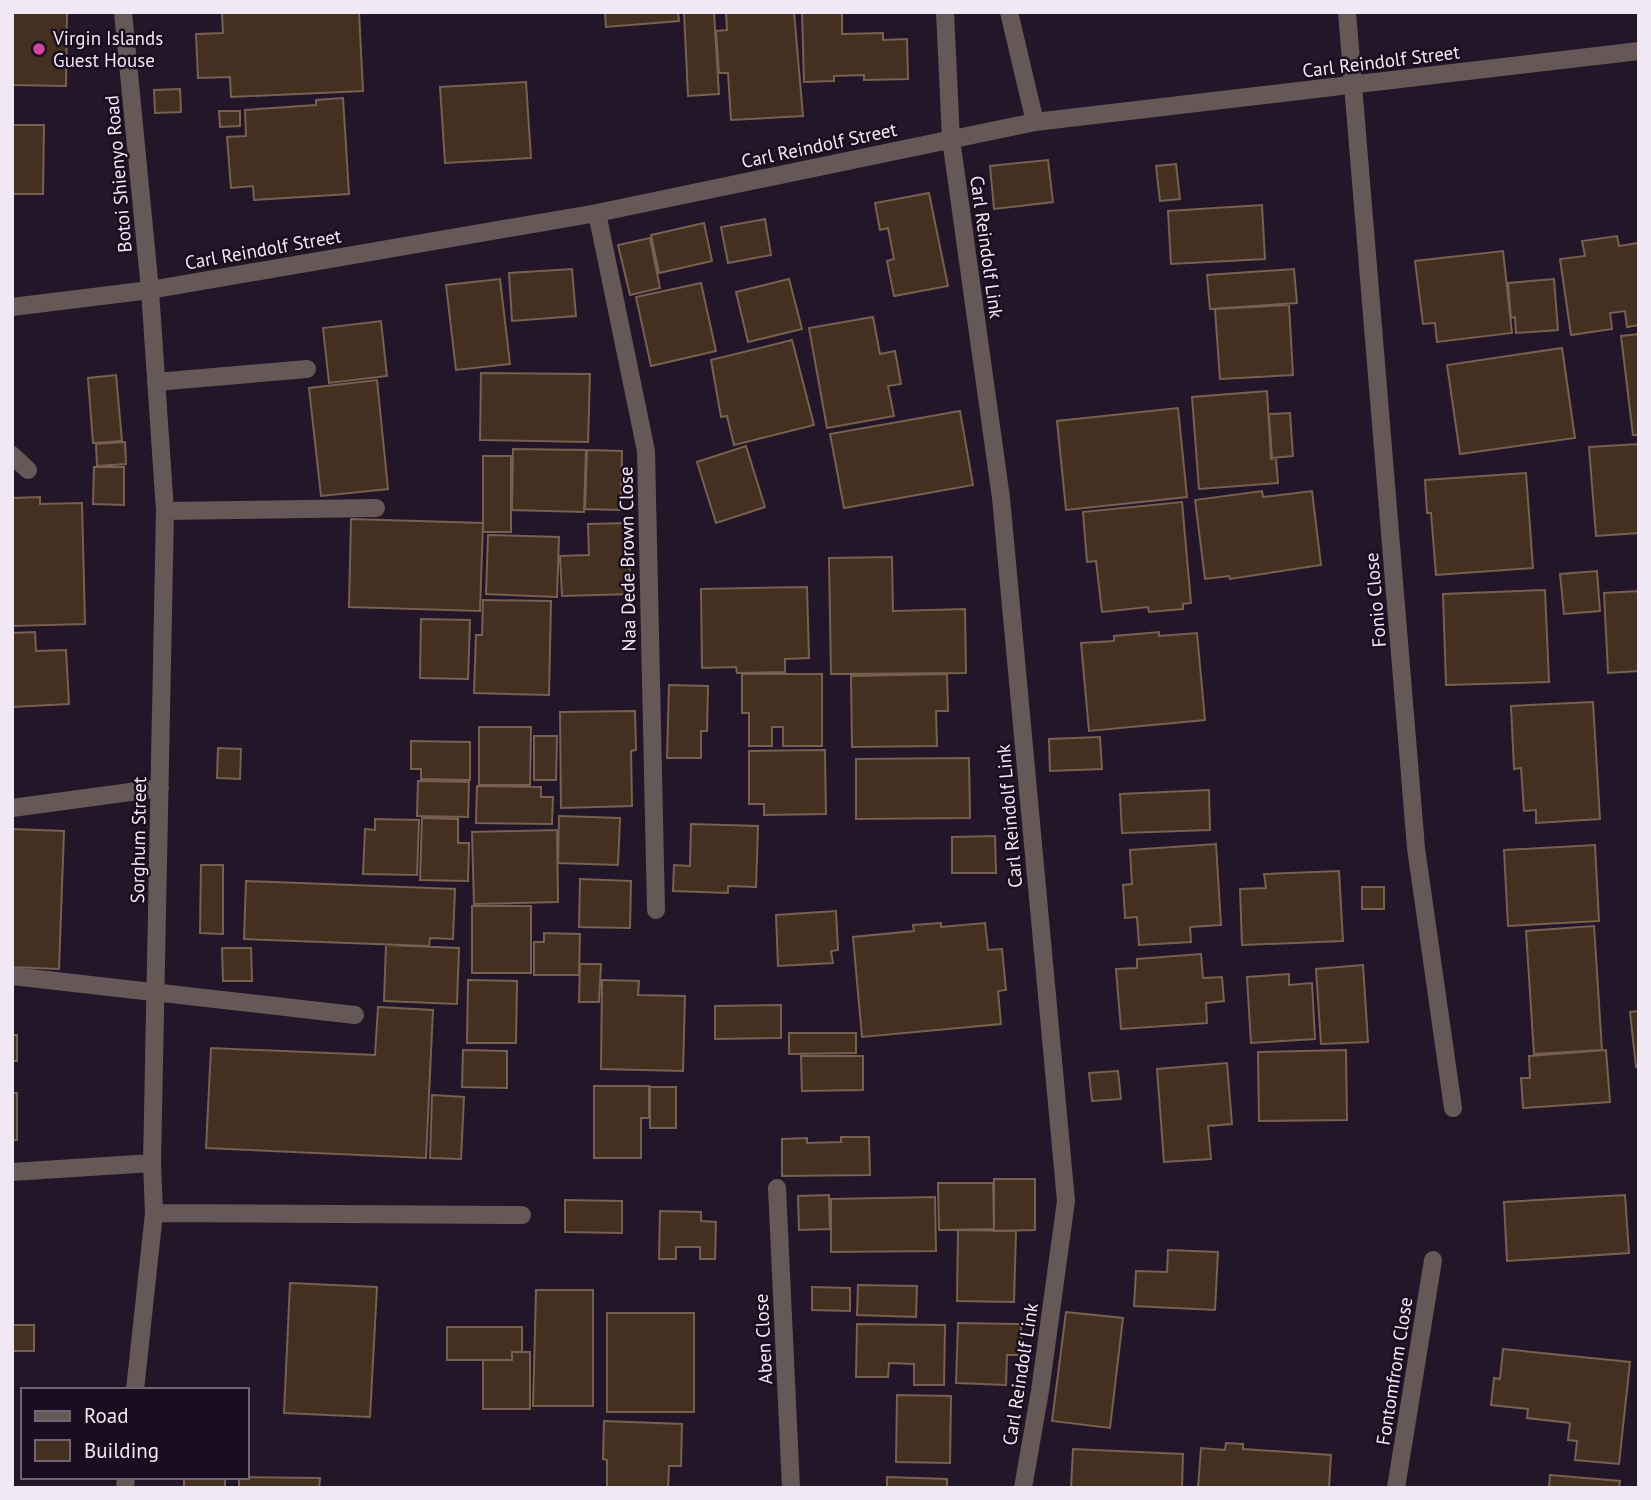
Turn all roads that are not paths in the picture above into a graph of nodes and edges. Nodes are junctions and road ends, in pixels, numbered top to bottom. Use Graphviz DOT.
graph roads {
  1 [pos="123,12"];
  2 [pos="946,12"];
  3 [pos="1009,12"];
  4 [pos="1347,12"];
  5 [pos="1639,51"];
  6 [pos="1351,87"];
  7 [pos="1035,122"];
  8 [pos="951,139"];
  9 [pos="597,213"];
  10 [pos="150,290"];
  11 [pos="12,307"];
  12 [pos="307,369"];
  13 [pos="156,382"];
  14 [pos="12,455"];
  15 [pos="28,470"];
  16 [pos="376,508"];
  17 [pos="165,511"];
  18 [pos="160,788"];
  19 [pos="12,808"];
  20 [pos="656,910"];
  21 [pos="12,976"];
  22 [pos="156,990"];
  23 [pos="355,1015"];
  24 [pos="1453,1108"];
  25 [pos="152,1163"];
  26 [pos="12,1172"];
  27 [pos="777,1188"];
  28 [pos="154,1213"];
  29 [pos="522,1215"];
  30 [pos="1433,1261"];
  31 [pos="135,1388"];
  32 [pos="791,1488"];
  33 [pos="1023,1488"];
  34 [pos="1396,1488"];
  1 -- 10 [label="street, Botoi Shienyo Road"];
  2 -- 8 [label="street, Carl Reindolf Link"];
  3 -- 7 [label="street"];
  4 -- 6 [label="street, Fonio Close"];
  5 -- 6 [label="street, Carl Reindolf Street"];
  6 -- 7 [label="street, Carl Reindolf Street"];
  6 -- 24 [label="street, Fonio Close"];
  7 -- 8 [label="street, Carl Reindolf Street"];
  8 -- 9 [label="street, Carl Reindolf Street"];
  8 -- 33 [label="street, Carl Reindolf Link"];
  9 -- 10 [label="street, Carl Reindolf Street"];
  9 -- 20 [label="street, Naa Dede Brown Close"];
  10 -- 11 [label="street, Carl Reindolf Street"];
  10 -- 13 [label="street, Sorghum Street"];
  12 -- 13 [label="street"];
  13 -- 17 [label="street, Sorghum Street"];
  14 -- 15 [label="street"];
  16 -- 17 [label="street"];
  17 -- 18 [label="street, Sorghum Street"];
  18 -- 19 [label="street"];
  18 -- 22 [label="street, Sorghum Street"];
  21 -- 22 [label="street"];
  22 -- 23 [label="street"];
  22 -- 25 [label="street, Sorghum Street"];
  25 -- 26 [label="street"];
  25 -- 28 [label="street, Sorghum Street"];
  27 -- 32 [label="street, Aben Close"];
  28 -- 29 [label="street"];
  28 -- 31 [label="street, Sorghum Street"];
  30 -- 34 [label="street, Fontomfrom Close"];
}
